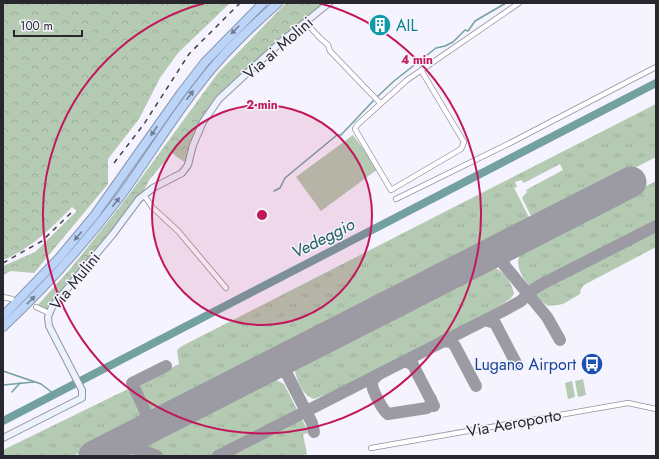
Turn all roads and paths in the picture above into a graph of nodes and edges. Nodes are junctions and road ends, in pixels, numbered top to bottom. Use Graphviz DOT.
graph roads {
  1 [pos="263,3"];
  2 [pos="278,3"];
  3 [pos="329,3"];
  4 [pos="519,3"];
  5 [pos="306,23"];
  6 [pos="656,67"];
  7 [pos="421,70"];
  8 [pos="380,103"];
  9 [pos="142,197"];
  10 [pos="396,199"];
  11 [pos="226,288"];
  12 [pos="3,297"];
  13 [pos="12,299"];
  14 [pos="36,307"];
  15 [pos="49,313"];
  16 [pos="3,316"];
  17 [pos="3,327"];
  18 [pos="656,409"];
  19 [pos="3,438"];
  20 [pos="371,448"];
  1 -- 16 [label="highway, one-way"];
  17 -- 2 [label="highway, one-way"];
  3 -- 5 [label="street, Via ai Molini"];
  4 -- 7 [label="street"];
  5 -- 8 [label="street"];
  5 -- 9 [label="street, Via ai Molini"];
  6 -- 10 [label="street"];
  7 -- 8 [label="street"];
  7 -- 8 [label="street"];
  9 -- 11 [label="street"];
  9 -- 15 [label="street, Via Mulini"];
  12 -- 13 [label="street"];
  14 -- 15 [label="street"];
  15 -- 19 [label="street, Via Mulini"];
  18 -- 20 [label="street, Via Aeroporto"];
}
